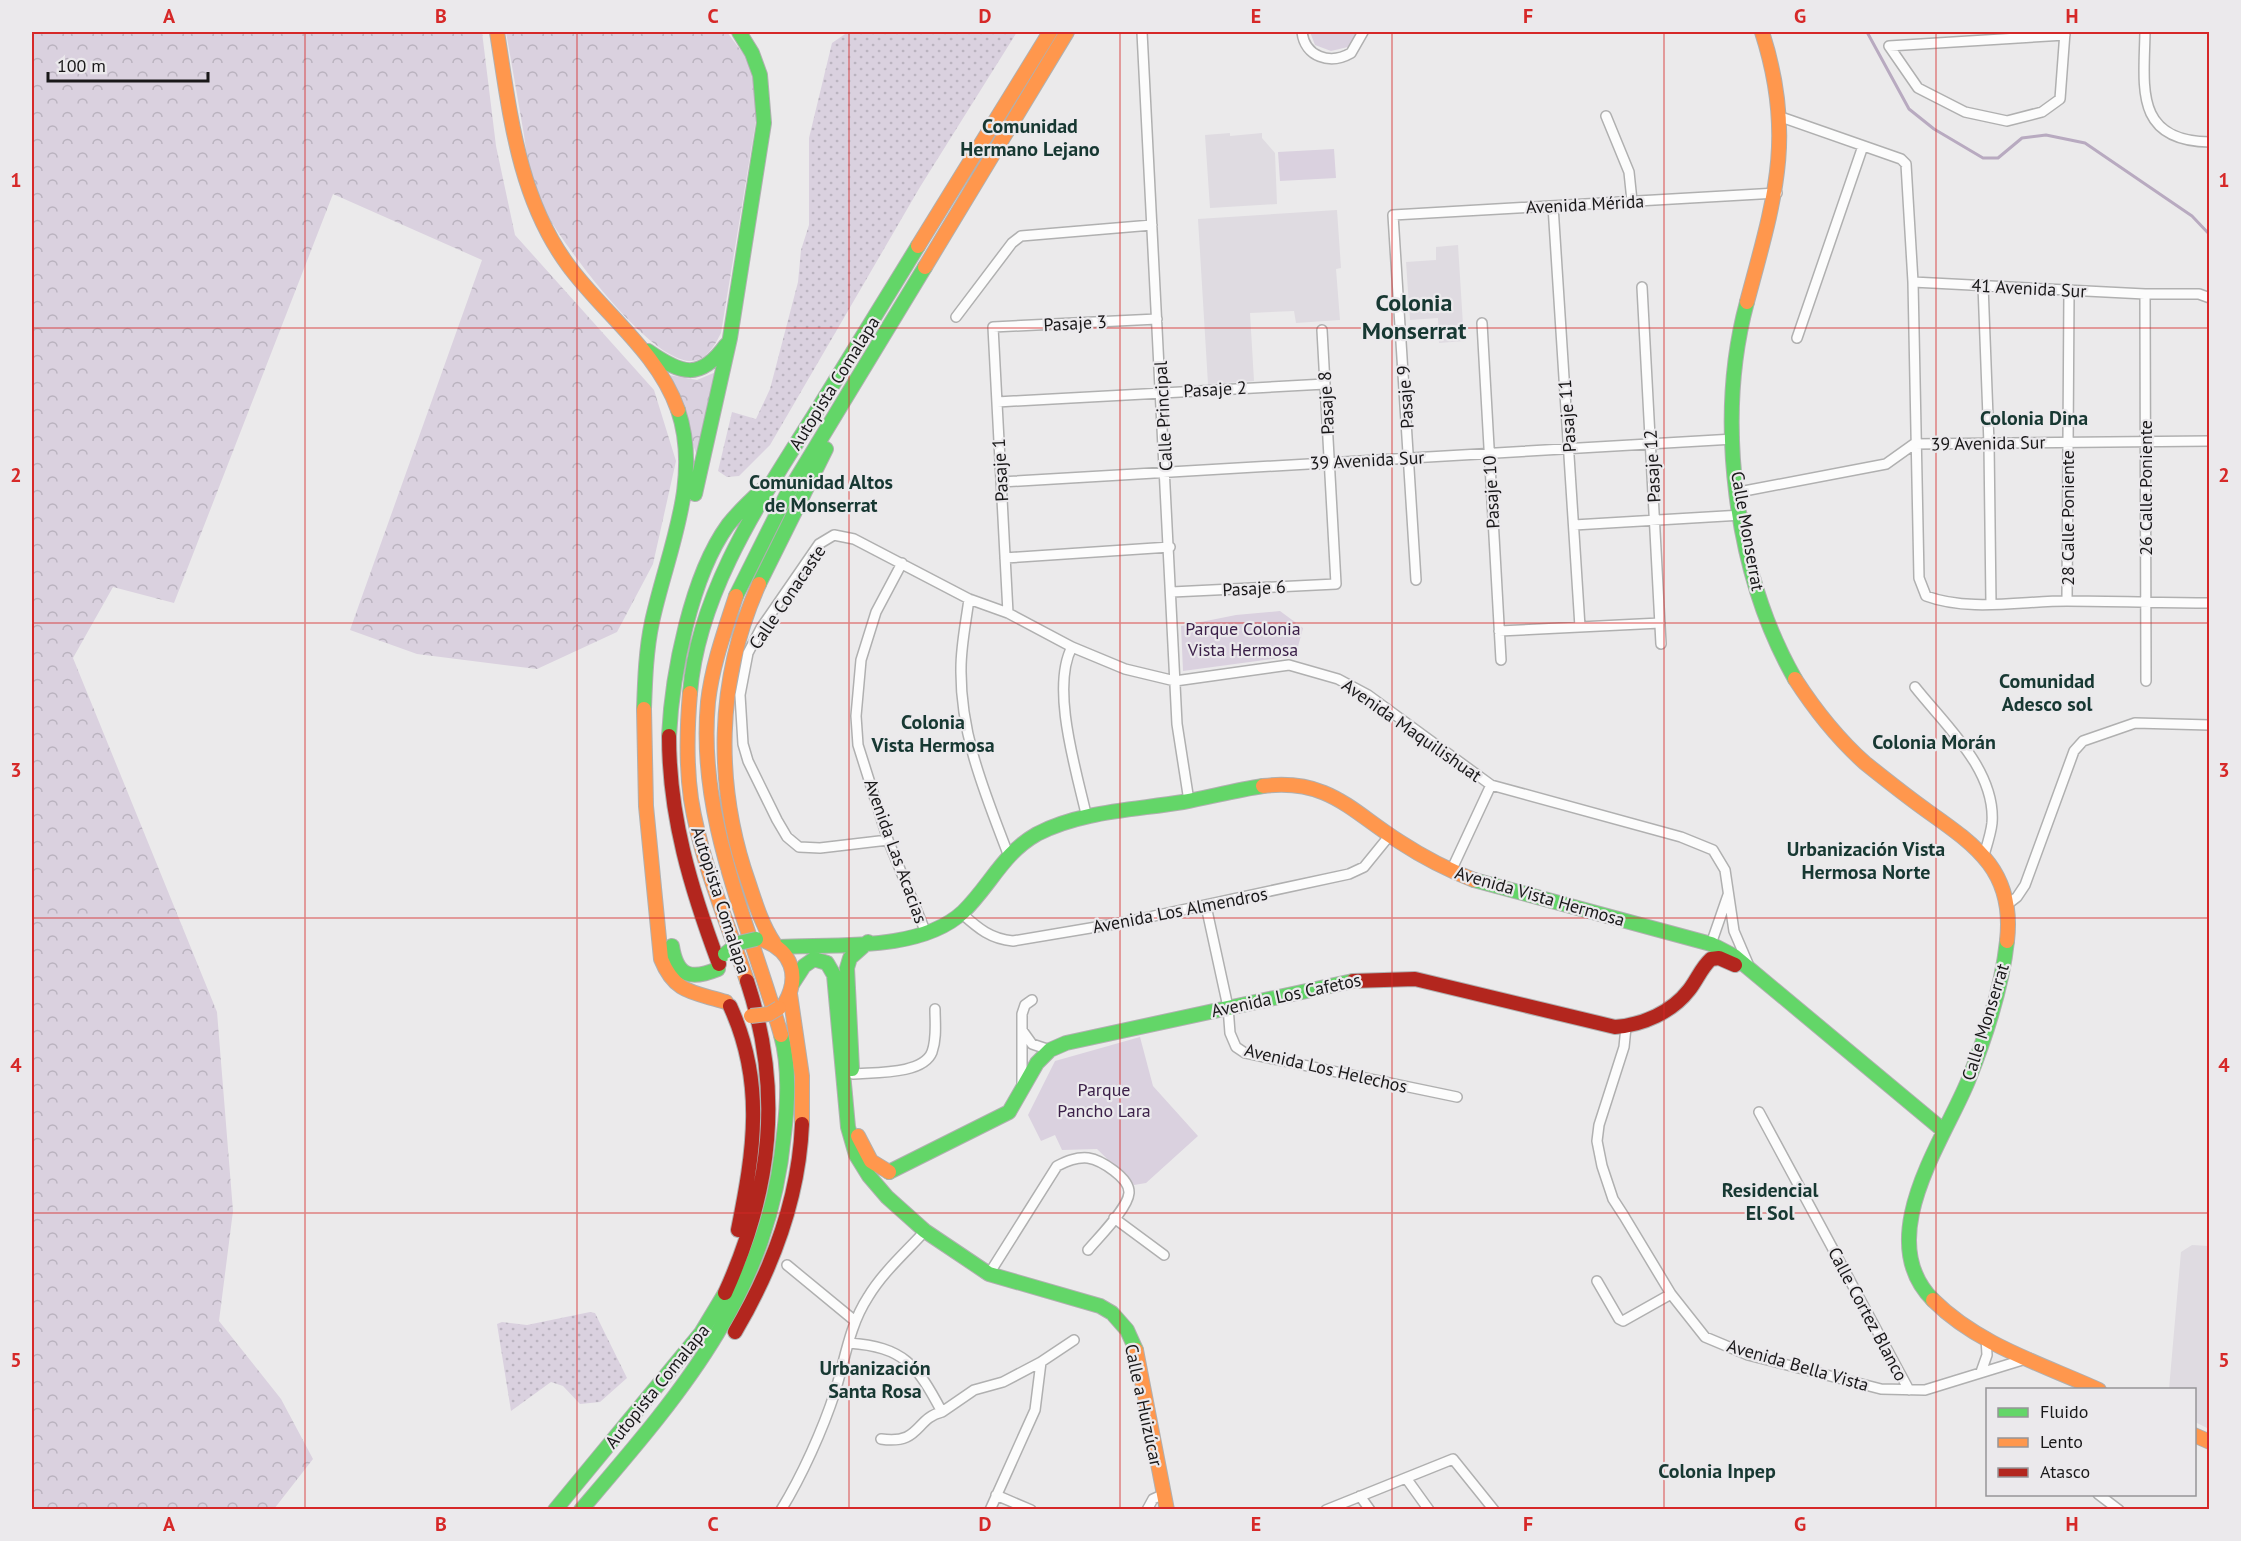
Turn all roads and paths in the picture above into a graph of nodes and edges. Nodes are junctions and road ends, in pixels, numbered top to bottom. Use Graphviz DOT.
graph roads {
  1 [pos="498,32"];
  2 [pos="739,32"];
  3 [pos="1050,32"];
  4 [pos="1067,32"];
  5 [pos="1142,32"];
  6 [pos="1302,32"];
  7 [pos="1363,32"];
  8 [pos="1762,32"];
  9 [pos="2145,32"];
  10 [pos="2065,33"];
  11 [pos="1606,116"];
  12 [pos="1778,116"];
  13 [pos="2210,142"];
  14 [pos="1863,146"];
  15 [pos="1777,193"];
  16 [pos="1632,201"];
  17 [pos="1553,206"];
  18 [pos="1393,215"];
  19 [pos="1152,225"];
  20 [pos="1912,282"];
  21 [pos="1983,285"];
  22 [pos="1642,287"];
  23 [pos="2069,291"];
  24 [pos="2145,294"];
  25 [pos="2210,298"];
  26 [pos="956,317"];
  27 [pos="1157,319"];
  28 [pos="1482,323"];
  29 [pos="993,327"];
  30 [pos="1322,330"];
  31 [pos="730,338"];
  32 [pos="1797,338"];
  33 [pos="637,343"];
  34 [pos="1325,384"];
  35 [pos="1161,393"];
  36 [pos="997,402"];
  37 [pos="845,403"];
  38 [pos="1734,439"];
  39 [pos="2145,441"];
  40 [pos="2210,441"];
  41 [pos="2068,442"];
  42 [pos="1914,444"];
  43 [pos="1989,444"];
  44 [pos="1650,445"];
  45 [pos="1569,450"];
  46 [pos="1489,452"];
  47 [pos="1408,457"];
  48 [pos="1329,462"];
  49 [pos="1166,472"];
  50 [pos="775,478"];
  51 [pos="1001,482"];
  52 [pos="1739,492"];
  53 [pos="1742,515"];
  54 [pos="1655,520"];
  55 [pos="1574,525"];
  56 [pos="1170,547"];
  57 [pos="1005,558"];
  58 [pos="902,563"];
  59 [pos="1416,580"];
  60 [pos="1336,584"];
  61 [pos="1172,592"];
  62 [pos="969,599"];
  63 [pos="2067,601"];
  64 [pos="2145,603"];
  65 [pos="2210,603"];
  66 [pos="1991,604"];
  67 [pos="1008,613"];
  68 [pos="1660,623"];
  69 [pos="1580,627"];
  70 [pos="1499,631"];
  71 [pos="1661,644"];
  72 [pos="1072,647"];
  73 [pos="1501,660"];
  74 [pos="1175,681"];
  75 [pos="2146,681"];
  76 [pos="1915,687"];
  77 [pos="2210,725"];
  78 [pos="1491,785"];
  79 [pos="1189,801"];
  80 [pos="1087,818"];
  81 [pos="1390,835"];
  82 [pos="888,840"];
  83 [pos="1008,854"];
  84 [pos="1984,855"];
  85 [pos="1451,871"];
  86 [pos="1728,893"];
  87 [pos="2008,904"];
  88 [pos="1206,906"];
  89 [pos="961,913"];
  90 [pos="926,933"];
  91 [pos="1671,934"];
  92 [pos="868,942"];
  93 [pos="776,945"];
  94 [pos="1711,945"];
  95 [pos="721,962"];
  96 [pos="1706,963"];
  97 [pos="1753,974"];
  98 [pos="792,989"];
  99 [pos="1032,1000"];
  100 [pos="728,1004"];
  101 [pos="1228,1007"];
  102 [pos="935,1009"];
  103 [pos="1626,1027"];
  104 [pos="1021,1029"];
  105 [pos="1050,1050"];
  106 [pos="853,1074"];
  107 [pos="1022,1091"];
  108 [pos="1457,1097"];
  109 [pos="1759,1112"];
  110 [pos="1944,1131"];
  111 [pos="859,1161"];
  112 [pos="885,1171"];
  113 [pos="886,1197"];
  114 [pos="1114,1218"];
  115 [pos="925,1231"];
  116 [pos="1088,1250"];
  117 [pos="1164,1255"];
  118 [pos="787,1266"];
  119 [pos="989,1274"];
  120 [pos="1597,1281"];
  121 [pos="1671,1294"];
  122 [pos="855,1322"];
  123 [pos="1986,1337"];
  124 [pos="1074,1340"];
  125 [pos="849,1343"];
  126 [pos="2029,1358"];
  127 [pos="1041,1362"];
  128 [pos="1981,1372"];
  129 [pos="2095,1388"];
  130 [pos="1909,1390"];
  131 [pos="653,1392"];
  132 [pos="677,1396"];
  133 [pos="942,1412"];
  134 [pos="2196,1435"];
  135 [pos="881,1439"];
  136 [pos="2210,1442"];
  137 [pos="1406,1478"];
  138 [pos="996,1495"];
  139 [pos="1162,1495"];
  140 [pos="1360,1496"];
  141 [pos="2100,1496"];
  142 [pos="555,1509"];
  143 [pos="580,1509"];
  144 [pos="782,1509"];
  145 [pos="990,1509"];
  146 [pos="1031,1509"];
  147 [pos="1147,1509"];
  148 [pos="1167,1509"];
  149 [pos="1326,1509"];
  150 [pos="1370,1509"];
  151 [pos="1429,1509"];
  152 [pos="1494,1509"];
  153 [pos="2119,1509"];
  1 -- 33 [label="main road"];
  2 -- 31 [label="main road"];
  3 -- 50 [label="main road, Autopista Comalapa"];
  4 -- 37 [label="main road, Autopista Comalapa"];
  5 -- 19 [label="street, Calle Principal"];
  6 -- 7 [label="street"];
  8 -- 12 [label="main road, Calle Monserrat"];
  9 -- 13 [label="street"];
  10 -- 10 [label="street"];
  11 -- 16 [label="street"];
  12 -- 14 [label="street"];
  12 -- 15 [label="main road, Calle Monserrat"];
  14 -- 20 [label="street"];
  14 -- 32 [label="street"];
  15 -- 16 [label="street, Avenida Mérida"];
  15 -- 38 [label="main road, Calle Monserrat"];
  16 -- 17 [label="street, Avenida Mérida"];
  17 -- 18 [label="street, Avenida Mérida"];
  17 -- 45 [label="street, Pasaje 11"];
  18 -- 47 [label="street, Pasaje 9"];
  19 -- 26 [label="street"];
  19 -- 27 [label="street, Calle Principal"];
  20 -- 21 [label="street, 41 Avenida Sur"];
  20 -- 42 [label="street"];
  21 -- 23 [label="street, 41 Avenida Sur"];
  21 -- 43 [label="street"];
  22 -- 44 [label="street, Pasaje 12"];
  23 -- 24 [label="street, 41 Avenida Sur"];
  23 -- 41 [label="street, 28 Calle Poniente"];
  24 -- 25 [label="street, 41 Avenida Sur"];
  24 -- 39 [label="street, 26 Calle Poniente"];
  27 -- 29 [label="street, Pasaje 3"];
  27 -- 35 [label="street, Calle Principal"];
  28 -- 46 [label="street, Pasaje 10"];
  29 -- 36 [label="street, Pasaje 1"];
  30 -- 34 [label="street, Pasaje 8"];
  31 -- 33 [label="main road"];
  31 -- 95 [label="main road"];
  33 -- 100 [label="main road"];
  34 -- 35 [label="street, Pasaje 2"];
  34 -- 48 [label="street, Pasaje 8"];
  35 -- 36 [label="street, Pasaje 2"];
  35 -- 49 [label="street, Calle Principal"];
  36 -- 51 [label="street, Pasaje 1"];
  37 -- 93 [label="main road"];
  37 -- 132 [label="main road, Autopista Comalapa"];
  38 -- 44 [label="street, 39 Avenida Sur"];
  38 -- 52 [label="main road, Calle Monserrat"];
  39 -- 40 [label="street, 39 Avenida Sur"];
  39 -- 41 [label="street, 39 Avenida Sur"];
  39 -- 64 [label="street, 26 Calle Poniente"];
  41 -- 43 [label="street, 39 Avenida Sur"];
  41 -- 63 [label="street, 28 Calle Poniente"];
  42 -- 43 [label="street, 39 Avenida Sur"];
  42 -- 52 [label="street, 39 Avenida Sur"];
  42 -- 66 [label="street"];
  43 -- 66 [label="street"];
  44 -- 45 [label="street, 39 Avenida Sur"];
  44 -- 54 [label="street, Pasaje 12"];
  45 -- 46 [label="street, 39 Avenida Sur"];
  45 -- 55 [label="street, Pasaje 11"];
  46 -- 47 [label="street, 39 Avenida Sur"];
  46 -- 70 [label="street, Pasaje 10"];
  47 -- 48 [label="street, 39 Avenida Sur"];
  47 -- 59 [label="street, Pasaje 9"];
  48 -- 49 [label="street, 39 Avenida Sur"];
  48 -- 60 [label="street, Pasaje 8"];
  49 -- 51 [label="street, 39 Avenida Sur"];
  49 -- 56 [label="street, Calle Principal"];
  50 -- 95 [label="main road"];
  50 -- 131 [label="main road, Autopista Comalapa"];
  51 -- 57 [label="street, Pasaje 1"];
  52 -- 53 [label="main road, Calle Monserrat"];
  53 -- 54 [label="street"];
  53 -- 84 [label="main road, Calle Monserrat"];
  54 -- 55 [label="street"];
  54 -- 68 [label="street, Pasaje 12"];
  55 -- 69 [label="street, Pasaje 11"];
  56 -- 57 [label="street"];
  56 -- 61 [label="street, Calle Principal"];
  57 -- 67 [label="street, Pasaje 1"];
  58 -- 62 [label="street, Avenida Maquilishuat"];
  58 -- 82 [label="street, Avenida Las Acacias"];
  58 -- 82 [label="street, Calle Conacaste"];
  60 -- 61 [label="street, Pasaje 6"];
  61 -- 74 [label="street, Calle Principal"];
  62 -- 67 [label="street, Avenida Maquilishuat"];
  62 -- 83 [label="street"];
  63 -- 64 [label="street"];
  63 -- 66 [label="street"];
  64 -- 65 [label="street"];
  64 -- 75 [label="street, 26 Calle Poniente"];
  67 -- 72 [label="street, Avenida Maquilishuat"];
  68 -- 69 [label="street"];
  68 -- 71 [label="street, Pasaje 12"];
  69 -- 70 [label="street"];
  70 -- 73 [label="street, Pasaje 10"];
  72 -- 74 [label="street, Avenida Maquilishuat"];
  72 -- 80 [label="street"];
  74 -- 78 [label="street, Avenida Maquilishuat"];
  74 -- 79 [label="street, Calle Principal"];
  76 -- 84 [label="street"];
  77 -- 87 [label="street"];
  78 -- 85 [label="street"];
  78 -- 86 [label="street, Avenida Maquilishuat"];
  79 -- 80 [label="main road, Avenida Vista Hermosa"];
  79 -- 81 [label="main road, Avenida Vista Hermosa"];
  80 -- 83 [label="main road, Avenida Vista Hermosa"];
  81 -- 85 [label="main road, Avenida Vista Hermosa"];
  81 -- 88 [label="street, Avenida Los Almendros"];
  82 -- 90 [label="street, Avenida Las Acacias"];
  83 -- 89 [label="main road, Avenida Vista Hermosa"];
  84 -- 87 [label="main road, Calle Monserrat"];
  85 -- 91 [label="main road, Avenida Vista Hermosa"];
  86 -- 94 [label="street"];
  86 -- 97 [label="street, Avenida Maquilishuat"];
  87 -- 110 [label="main road, Calle Monserrat"];
  88 -- 89 [label="street, Avenida Los Almendros"];
  88 -- 101 [label="street, Avenida Los Helechos"];
  89 -- 90 [label="main road, Avenida Vista Hermosa"];
  90 -- 92 [label="main road, Avenida Vista Hermosa"];
  91 -- 94 [label="main road, Avenida Vista Hermosa"];
  91 -- 96 [label="main road"];
  92 -- 93 [label="main road, Avenida Vista Hermosa"];
  92 -- 106 [label="main road"];
  93 -- 95 [label="main road, bridge"];
  93 -- 98 [label="main road"];
  94 -- 97 [label="main road, Avenida Vista Hermosa"];
  95 -- 100 [label="main road"];
  96 -- 97 [label="main road"];
  96 -- 103 [label="main road"];
  97 -- 110 [label="main road, Avenida Vista Hermosa"];
  98 -- 100 [label="main road, bridge"];
  98 -- 111 [label="main road, Calle a Huizúcar"];
  98 -- 132 [label="main road"];
  99 -- 104 [label="street"];
  100 -- 131 [label="main road"];
  101 -- 103 [label="main road, Avenida Los Cafetos"];
  101 -- 105 [label="main road, Avenida Los Cafetos"];
  101 -- 108 [label="street, Avenida Los Helechos"];
  102 -- 106 [label="street"];
  103 -- 121 [label="street, Avenida Bella Vista"];
  104 -- 105 [label="street"];
  104 -- 107 [label="street"];
  105 -- 107 [label="main road"];
  106 -- 112 [label="main road"];
  107 -- 112 [label="main road"];
  109 -- 130 [label="street, Calle Cortez Blanco"];
  110 -- 123 [label="main road, Calle Monserrat"];
  111 -- 112 [label="main road"];
  111 -- 113 [label="main road, Calle a Huizúcar"];
  112 -- 113 [label="main road"];
  113 -- 115 [label="main road, Calle a Huizúcar"];
  114 -- 116 [label="street"];
  114 -- 117 [label="street"];
  114 -- 119 [label="street"];
  115 -- 119 [label="main road, Calle a Huizúcar"];
  115 -- 122 [label="street"];
  118 -- 122 [label="street"];
  119 -- 139 [label="main road, Calle a Huizúcar"];
  120 -- 121 [label="street"];
  121 -- 130 [label="street, Avenida Bella Vista"];
  122 -- 125 [label="street"];
  123 -- 126 [label="main road, Calle Monserrat"];
  123 -- 128 [label="street"];
  124 -- 127 [label="street"];
  125 -- 133 [label="street"];
  125 -- 144 [label="street"];
  126 -- 128 [label="street, Avenida Bella Vista"];
  126 -- 129 [label="main road, Calle Monserrat"];
  127 -- 133 [label="street"];
  127 -- 138 [label="street"];
  128 -- 130 [label="street, Avenida Bella Vista"];
  131 -- 142 [label="main road, Autopista Comalapa"];
  132 -- 143 [label="main road, Autopista Comalapa"];
  133 -- 135 [label="street"];
  134 -- 136 [label="main road"];
  137 -- 140 [label="street"];
  137 -- 151 [label="street"];
  137 -- 152 [label="street"];
  138 -- 145 [label="street"];
  138 -- 146 [label="street"];
  139 -- 147 [label="street"];
  139 -- 148 [label="main road, Calle a Huizúcar"];
  140 -- 149 [label="street"];
  140 -- 150 [label="street"];
  141 -- 153 [label="street"];
}
